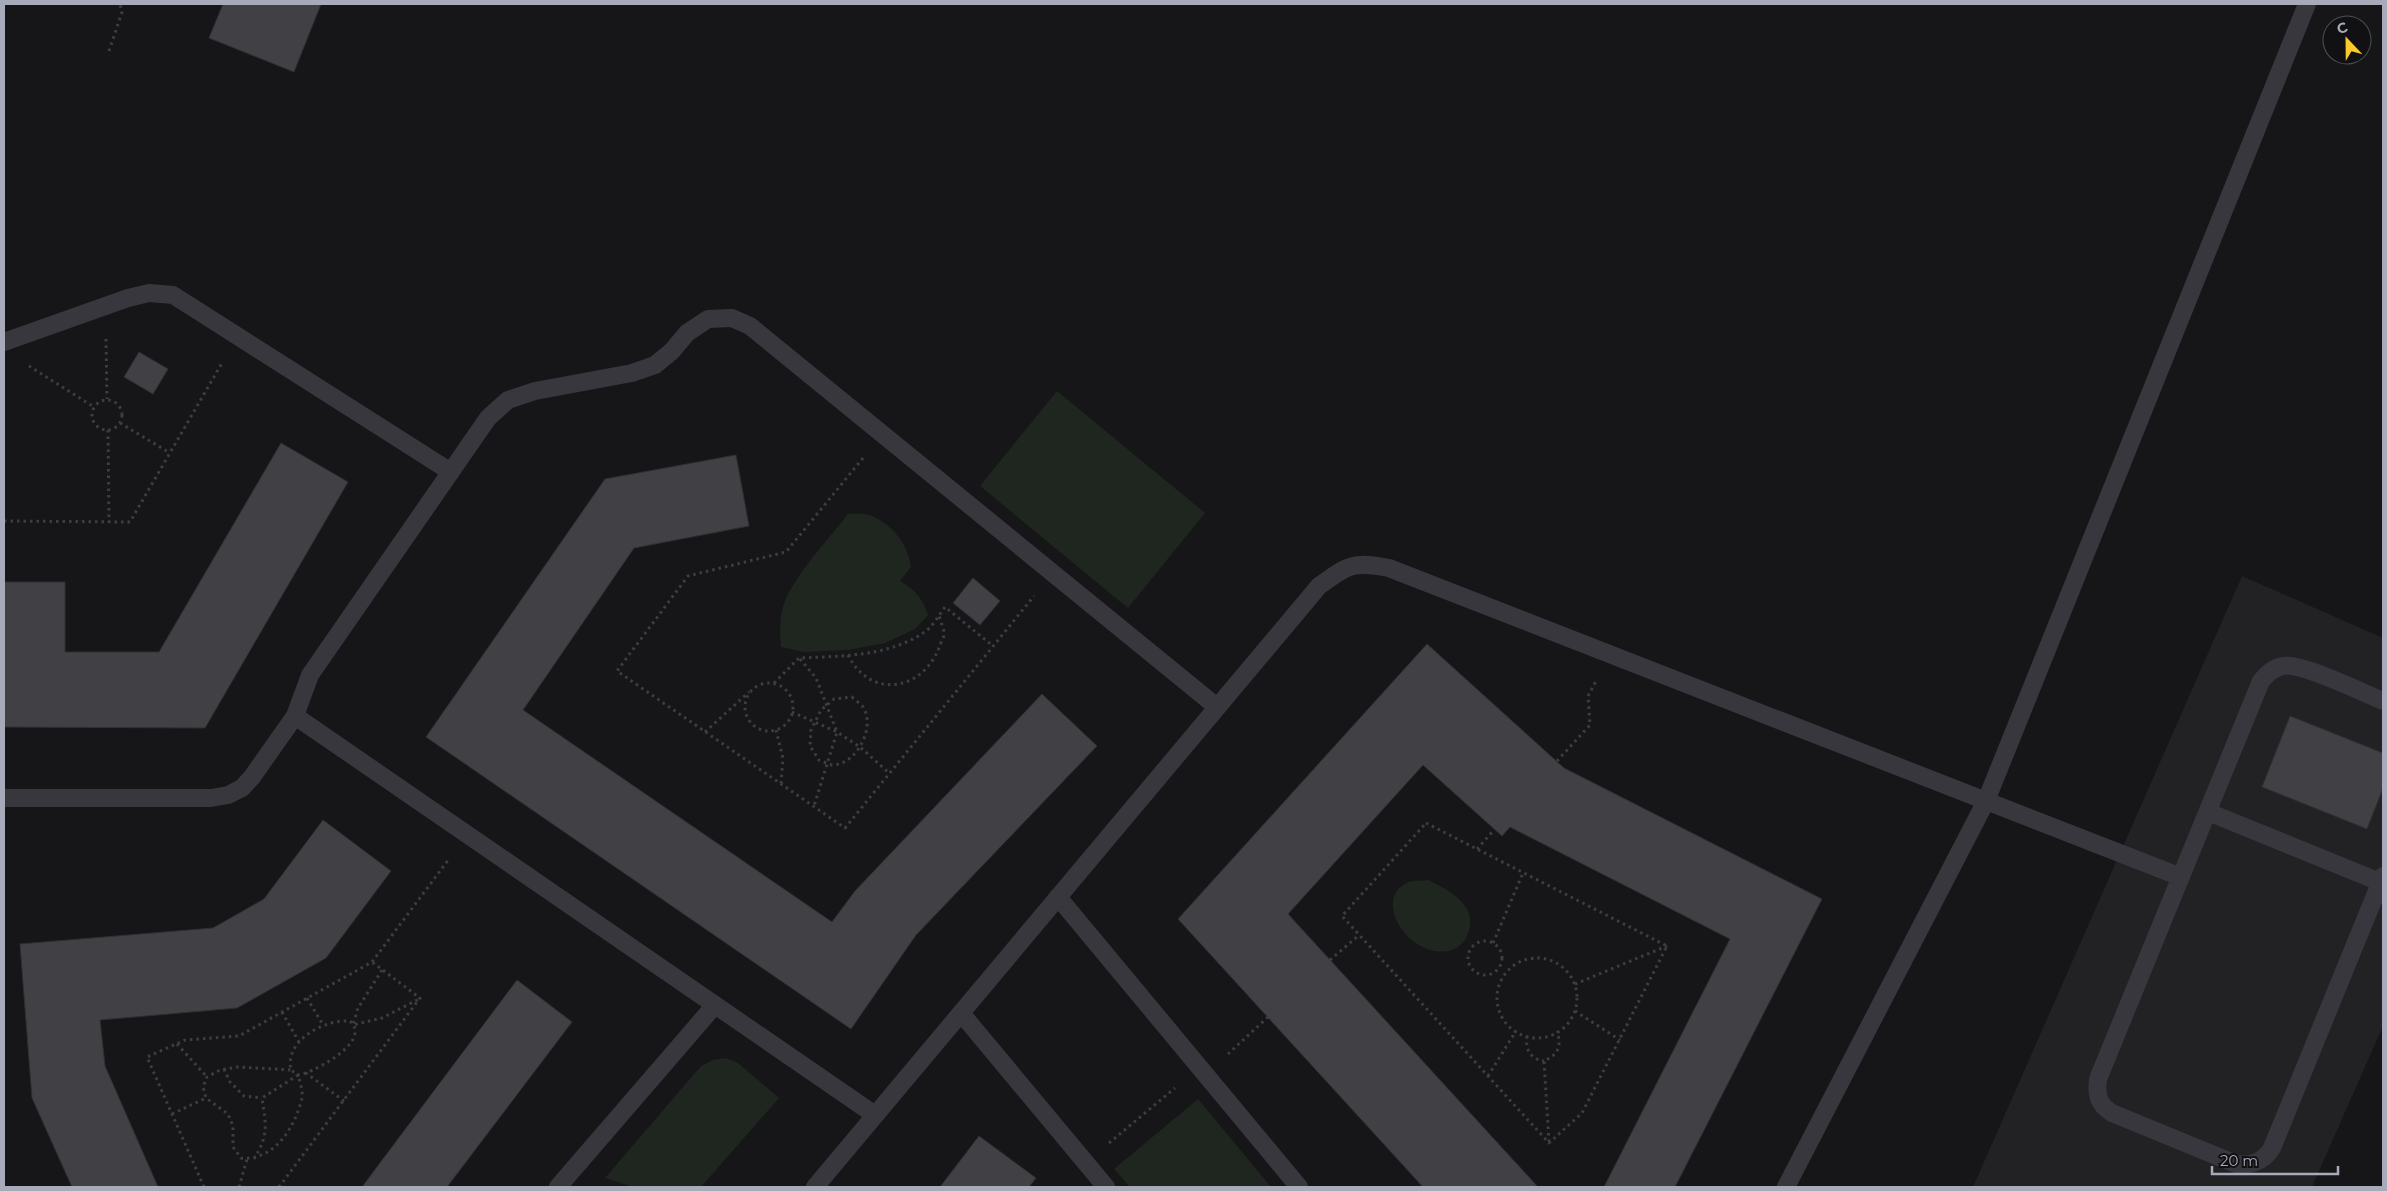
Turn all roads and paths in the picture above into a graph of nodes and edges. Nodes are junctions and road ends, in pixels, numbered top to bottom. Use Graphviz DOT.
graph roads {
  1 [pos="120,4"];
  2 [pos="2307,4"];
  3 [pos="109,51"];
  4 [pos="106,305"];
  5 [pos="239,335"];
  6 [pos="4,342"];
  7 [pos="20,361"];
  8 [pos="107,399"];
  9 [pos="94,407"];
  10 [pos="120,423"];
  11 [pos="108,430"];
  12 [pos="883,435"];
  13 [pos="170,453"];
  14 [pos="451,472"];
  15 [pos="4,521"];
  16 [pos="109,522"];
  17 [pos="1053,573"];
  18 [pos="939,615"];
  19 [pos="993,646"];
  20 [pos="1610,654"];
  21 [pos="848,655"];
  22 [pos="799,658"];
  23 [pos="774,683"];
  24 [pos="751,690"];
  25 [pos="2383,701"];
  26 [pos="828,704"];
  27 [pos="1217,707"];
  28 [pos="792,712"];
  29 [pos="294,716"];
  30 [pos="815,722"];
  31 [pos="776,730"];
  32 [pos="705,732"];
  33 [pos="836,732"];
  34 [pos="860,747"];
  35 [pos="1557,761"];
  36 [pos="827,763"];
  37 [pos="889,773"];
  38 [pos="781,784"];
  39 [pos="4,798"];
  40 [pos="1986,801"];
  41 [pos="814,806"];
  42 [pos="2208,812"];
  43 [pos="1494,830"];
  44 [pos="467,835"];
  45 [pos="1476,849"];
  46 [pos="1523,873"];
  47 [pos="2181,877"];
  48 [pos="2382,879"];
  49 [pos="1058,897"];
  50 [pos="1358,934"];
  51 [pos="1493,943"];
  52 [pos="1667,946"];
  53 [pos="1330,960"];
  54 [pos="372,962"];
  55 [pos="1499,967"];
  56 [pos="382,970"];
  57 [pos="1506,973"];
  58 [pos="1575,984"];
  59 [pos="307,998"];
  60 [pos="420,998"];
  61 [pos="715,1005"];
  62 [pos="1575,1010"];
  63 [pos="282,1012"];
  64 [pos="961,1013"];
  65 [pos="1268,1017"];
  66 [pos="323,1025"];
  67 [pos="353,1025"];
  68 [pos="1516,1031"];
  69 [pos="1557,1031"];
  70 [pos="1527,1036"];
  71 [pos="1620,1040"];
  72 [pos="299,1042"];
  73 [pos="177,1044"];
  74 [pos="1544,1061"];
  75 [pos="224,1069"];
  76 [pos="291,1070"];
  77 [pos="1202,1071"];
  78 [pos="306,1073"];
  79 [pos="298,1075"];
  80 [pos="1488,1076"];
  81 [pos="207,1078"];
  82 [pos="206,1098"];
  83 [pos="262,1098"];
  84 [pos="344,1101"];
  85 [pos="172,1114"];
  86 [pos="875,1115"];
  87 [pos="1549,1142"];
  88 [pos="247,1159"];
  89 [pos="254,1159"];
  90 [pos="1085,1162"];
  91 [pos="204,1187"];
  92 [pos="239,1187"];
  93 [pos="278,1187"];
  94 [pos="558,1187"];
  95 [pos="815,1187"];
  96 [pos="1106,1187"];
  97 [pos="1299,1187"];
  98 [pos="1786,1187"];
  1 -- 3 [label="path"];
  2 -- 40 [label="lane"];
  4 -- 5 [label="lane"];
  4 -- 6 [label="lane"];
  4 -- 8 [label="path"];
  5 -- 13 [label="path"];
  5 -- 14 [label="lane"];
  7 -- 9 [label="path"];
  8 -- 9 [label="path"];
  8 -- 10 [label="path"];
  9 -- 11 [label="path"];
  10 -- 11 [label="path"];
  10 -- 13 [label="path"];
  11 -- 16 [label="path"];
  12 -- 14 [label="lane"];
  12 -- 17 [label="lane"];
  12 -- 32 [label="path"];
  13 -- 16 [label="path"];
  14 -- 29 [label="lane"];
  15 -- 16 [label="path"];
  17 -- 19 [label="path"];
  17 -- 27 [label="lane"];
  18 -- 19 [label="path"];
  18 -- 21 [label="path"];
  18 -- 21 [label="path"];
  19 -- 37 [label="path"];
  20 -- 27 [label="lane"];
  20 -- 35 [label="path"];
  20 -- 40 [label="lane"];
  21 -- 22 [label="path"];
  22 -- 23 [label="path"];
  22 -- 26 [label="path"];
  23 -- 24 [label="path"];
  23 -- 28 [label="path"];
  24 -- 31 [label="path"];
  24 -- 32 [label="path"];
  25 -- 42 [label="lane"];
  26 -- 30 [label="path"];
  26 -- 33 [label="path"];
  26 -- 34 [label="path"];
  27 -- 49 [label="lane"];
  28 -- 30 [label="path"];
  28 -- 31 [label="path"];
  29 -- 39 [label="lane"];
  29 -- 44 [label="lane"];
  30 -- 33 [label="path"];
  30 -- 36 [label="path"];
  31 -- 38 [label="path"];
  32 -- 38 [label="path"];
  33 -- 34 [label="path"];
  33 -- 36 [label="path"];
  34 -- 36 [label="path"];
  34 -- 37 [label="path"];
  36 -- 41 [label="path"];
  37 -- 41 [label="path"];
  38 -- 41 [label="path"];
  40 -- 47 [label="lane"];
  40 -- 98 [label="lane"];
  42 -- 47 [label="lane"];
  42 -- 48 [label="lane"];
  43 -- 45 [label="path"];
  44 -- 54 [label="path"];
  44 -- 61 [label="lane"];
  45 -- 46 [label="path"];
  45 -- 50 [label="path"];
  46 -- 51 [label="path"];
  46 -- 52 [label="path"];
  47 -- 48 [label="lane"];
  49 -- 64 [label="lane"];
  49 -- 77 [label="lane"];
  50 -- 53 [label="path"];
  50 -- 80 [label="path"];
  51 -- 55 [label="path"];
  51 -- 55 [label="path"];
  52 -- 58 [label="path"];
  52 -- 71 [label="path"];
  54 -- 56 [label="path"];
  54 -- 59 [label="path"];
  55 -- 57 [label="path"];
  56 -- 60 [label="path"];
  56 -- 67 [label="path"];
  57 -- 58 [label="path"];
  57 -- 68 [label="path"];
  58 -- 62 [label="path"];
  59 -- 63 [label="path"];
  59 -- 66 [label="path"];
  60 -- 67 [label="path"];
  60 -- 84 [label="path"];
  61 -- 86 [label="lane"];
  61 -- 94 [label="lane"];
  62 -- 69 [label="path"];
  62 -- 71 [label="path"];
  63 -- 72 [label="path"];
  63 -- 73 [label="path"];
  64 -- 86 [label="lane"];
  64 -- 90 [label="lane"];
  65 -- 77 [label="path"];
  66 -- 67 [label="path"];
  66 -- 72 [label="path"];
  67 -- 78 [label="path"];
  68 -- 70 [label="path"];
  68 -- 80 [label="path"];
  69 -- 70 [label="path"];
  69 -- 74 [label="path"];
  70 -- 74 [label="path"];
  71 -- 87 [label="path"];
  72 -- 76 [label="path"];
  73 -- 81 [label="path"];
  73 -- 85 [label="path"];
  74 -- 87 [label="path"];
  75 -- 76 [label="path"];
  75 -- 81 [label="path"];
  75 -- 83 [label="path"];
  76 -- 79 [label="path"];
  77 -- 90 [label="path"];
  77 -- 97 [label="lane"];
  78 -- 79 [label="path"];
  78 -- 84 [label="path"];
  79 -- 83 [label="path"];
  79 -- 89 [label="path"];
  80 -- 87 [label="path"];
  81 -- 82 [label="path"];
  82 -- 85 [label="path"];
  82 -- 88 [label="path"];
  83 -- 89 [label="path"];
  84 -- 93 [label="path"];
  85 -- 91 [label="path"];
  86 -- 95 [label="lane"];
  88 -- 89 [label="path"];
  88 -- 92 [label="path"];
  90 -- 96 [label="lane"];
}
